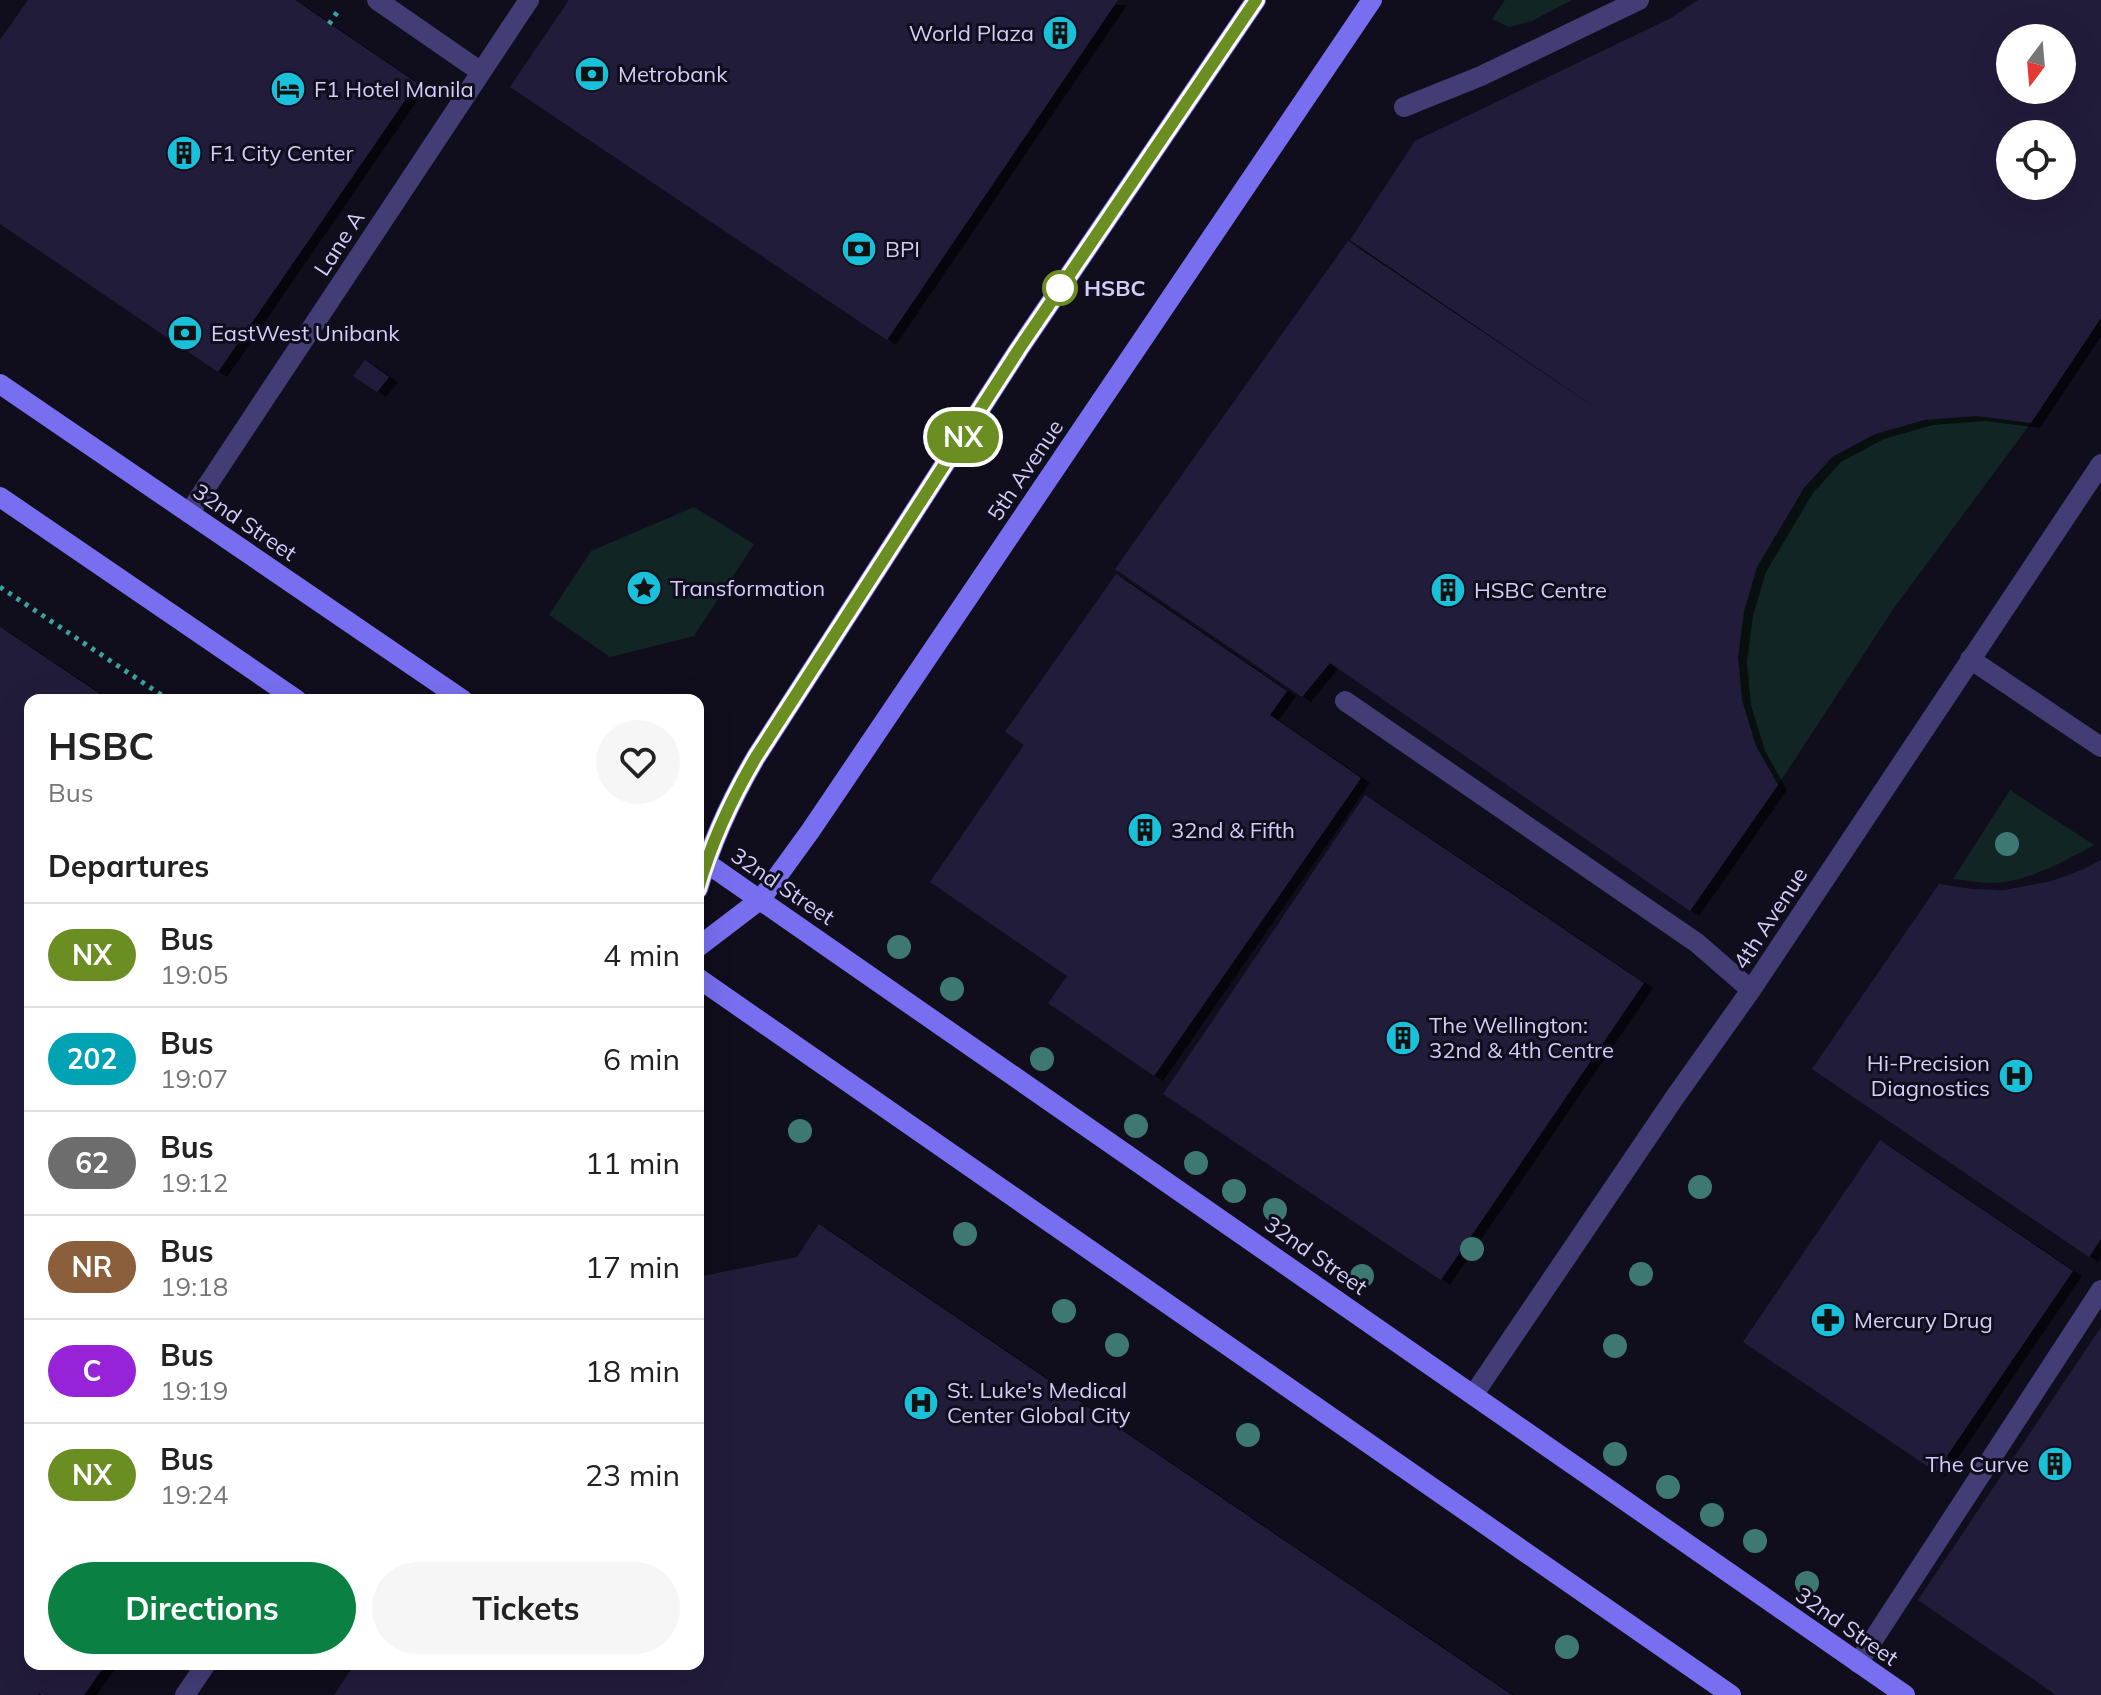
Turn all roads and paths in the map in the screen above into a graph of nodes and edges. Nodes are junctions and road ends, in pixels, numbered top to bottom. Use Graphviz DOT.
graph roads {
  1 [pos="377,0"];
  2 [pos="529,0"];
  3 [pos="1256,0"];
  4 [pos="1372,0"];
  5 [pos="1639,0"];
  6 [pos="338,10"];
  7 [pos="329,24"];
  8 [pos="481,72"];
  9 [pos="1404,107"];
  10 [pos="0,384"];
  11 [pos="2101,464"];
  12 [pos="0,497"];
  13 [pos="189,513"];
  14 [pos="0,587"];
  15 [pos="1970,659"];
  16 [pos="160,694"];
  17 [pos="288,694"];
  18 [pos="454,694"];
  19 [pos="1345,701"];
  20 [pos="2101,747"];
  21 [pos="704,855"];
  22 [pos="704,860"];
  23 [pos="761,899"];
  24 [pos="704,942"];
  25 [pos="704,982"];
  26 [pos="1751,990"];
  27 [pos="2101,1290"];
  28 [pos="1474,1394"];
  29 [pos="1858,1663"];
  30 [pos="202,1670"];
  31 [pos="185,1695"];
  32 [pos="1731,1695"];
  33 [pos="1905,1695"];
  1 -- 8 [label="street"];
  2 -- 8 [label="street, Lane A"];
  3 -- 21 [label="main road"];
  4 -- 23 [label="main road, 5th Avenue"];
  5 -- 9 [label="street"];
  6 -- 7 [label="path"];
  8 -- 13 [label="street, Lane A"];
  10 -- 13 [label="main road, 32nd Street"];
  11 -- 15 [label="street, 4th Avenue"];
  12 -- 17 [label="main road"];
  13 -- 18 [label="main road, 32nd Street"];
  14 -- 16 [label="path"];
  15 -- 20 [label="street"];
  15 -- 26 [label="street, 4th Avenue"];
  19 -- 26 [label="street"];
  22 -- 23 [label="main road, 32nd Street"];
  23 -- 24 [label="main road, 5th Avenue"];
  23 -- 28 [label="main road, 32nd Street"];
  25 -- 32 [label="main road"];
  26 -- 28 [label="street, 4th Avenue"];
  27 -- 29 [label="street"];
  28 -- 29 [label="main road, 32nd Street"];
  29 -- 33 [label="main road, 32nd Street"];
  30 -- 31 [label="street"];
}
